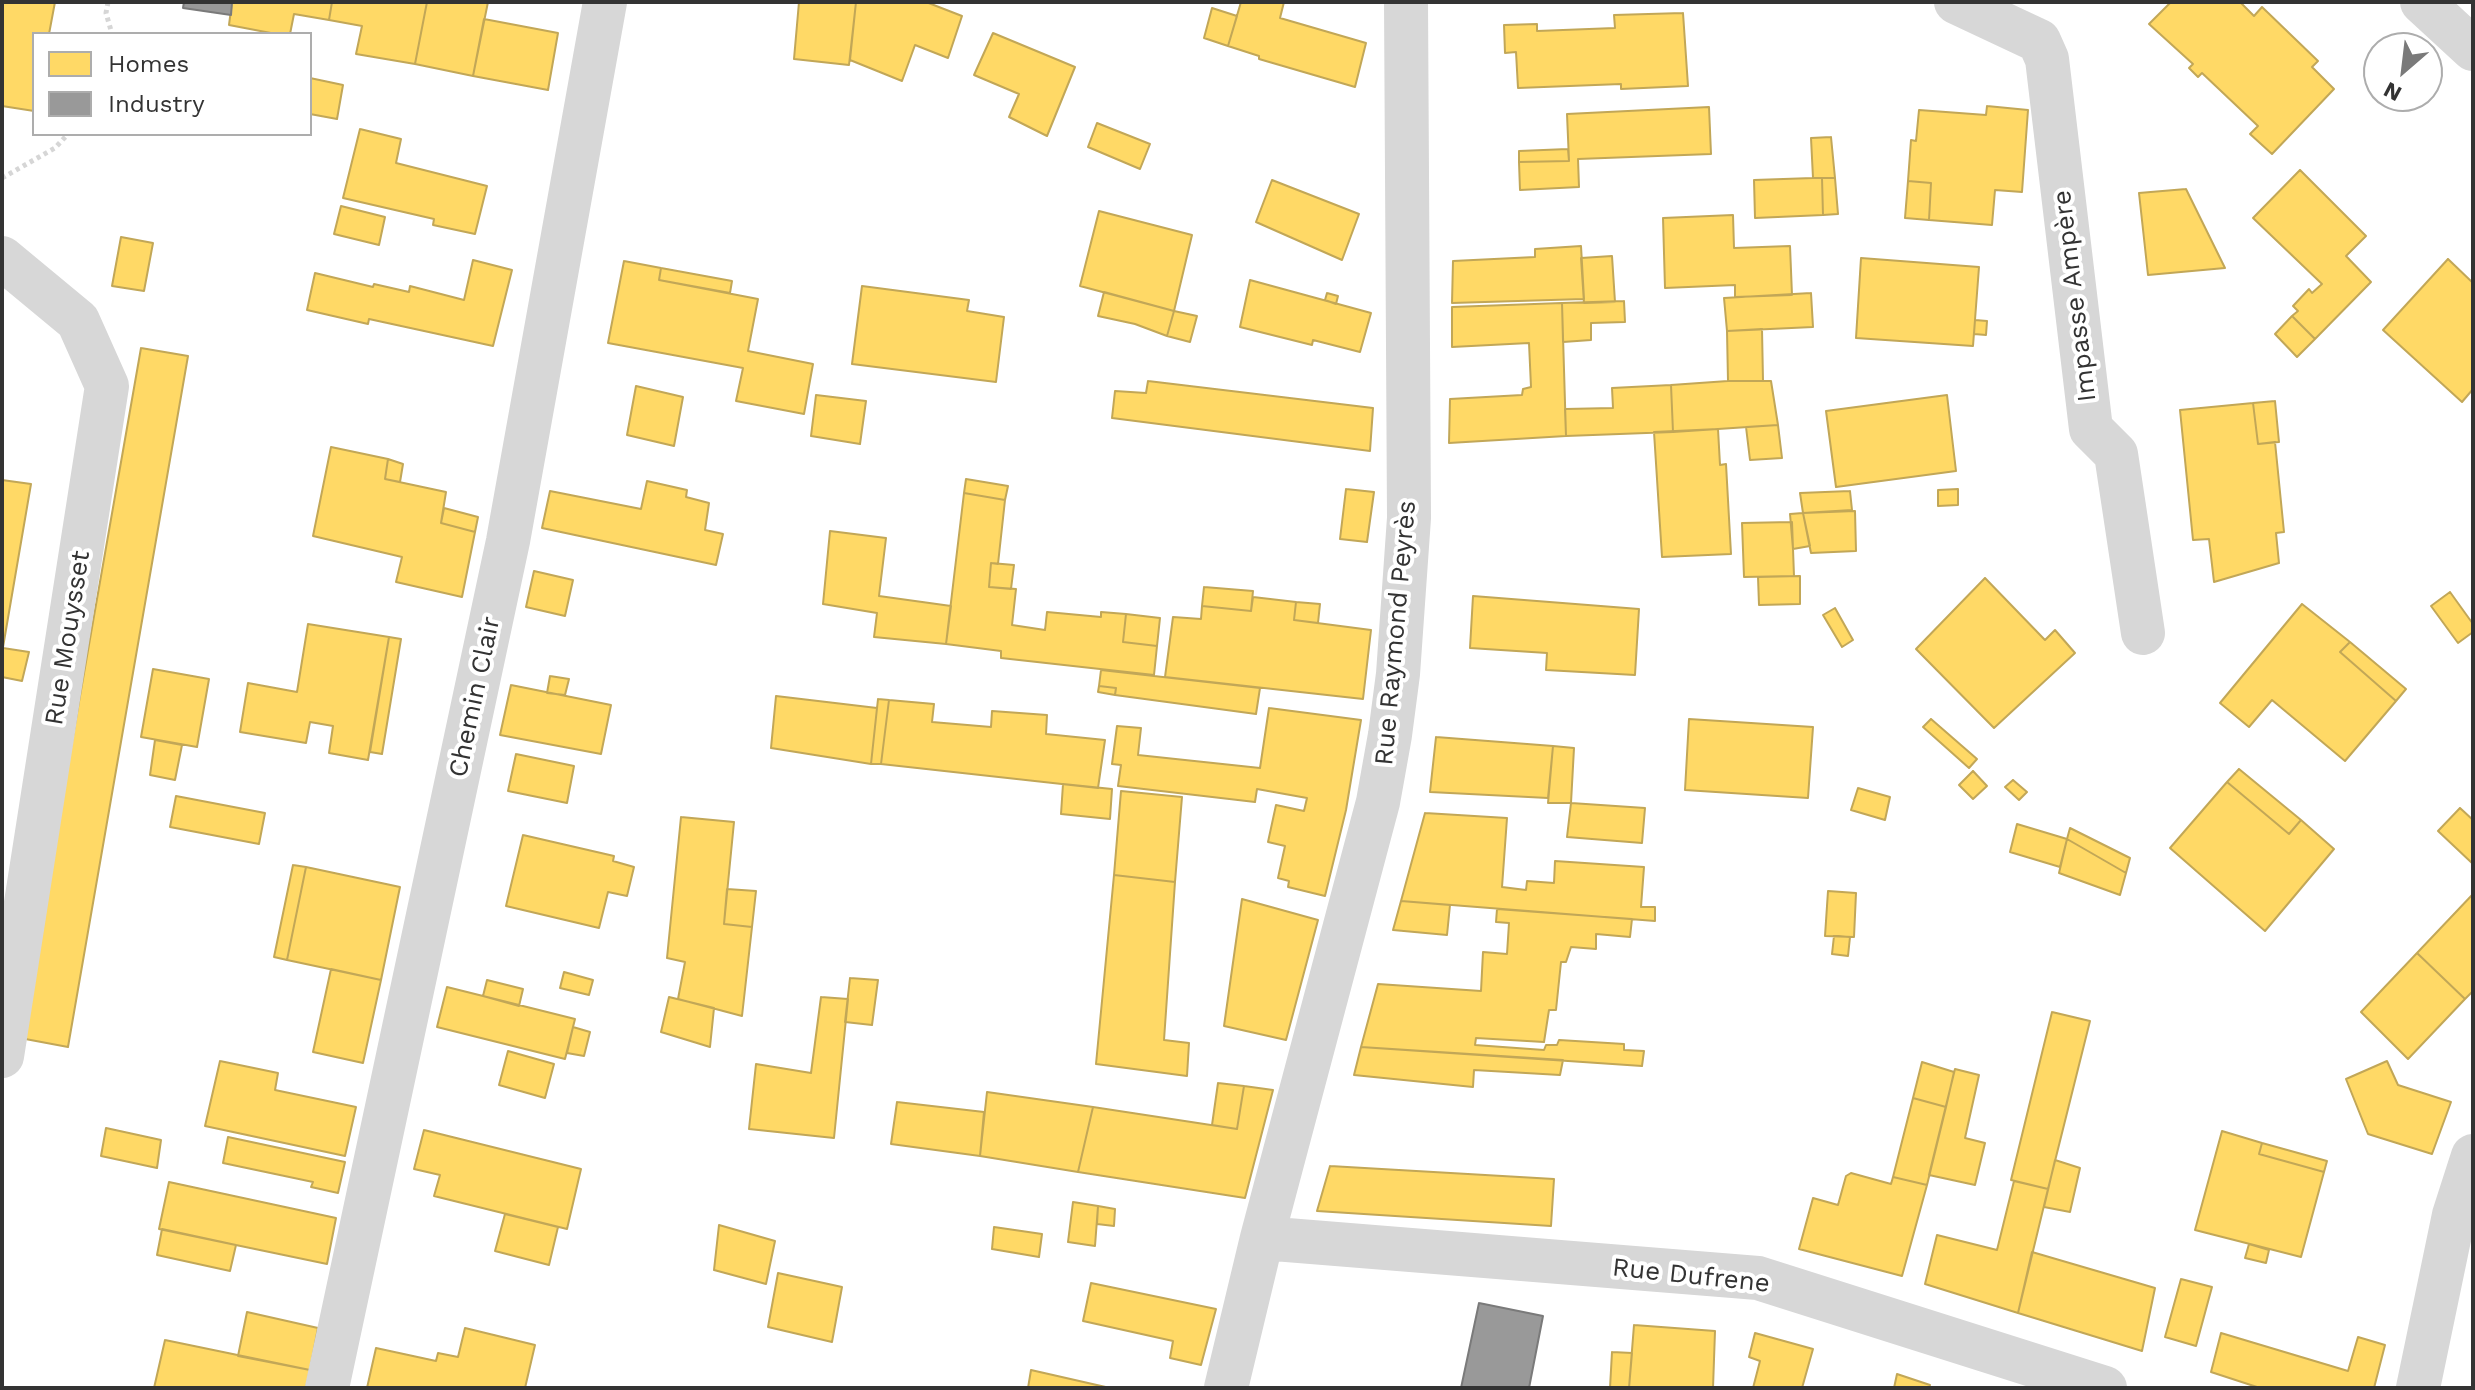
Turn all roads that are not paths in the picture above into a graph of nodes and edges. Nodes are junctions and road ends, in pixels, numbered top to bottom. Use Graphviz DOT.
graph roads {
  1 [pos="605,2"];
  2 [pos="1406,2"];
  3 [pos="1956,2"];
  4 [pos="2422,2"];
  5 [pos="2473,49"];
  6 [pos="2,258"];
  7 [pos="2143,633"];
  8 [pos="2,1056"];
  9 [pos="2473,1156"];
  10 [pos="1262,1238"];
  11 [pos="327,1388"];
  12 [pos="1226,1388"];
  13 [pos="2105,1388"];
  14 [pos="2418,1388"];
  1 -- 11 [label="street, Chemin Clair"];
  2 -- 10 [label="street, Rue Raymond Peyrès"];
  3 -- 7 [label="street, Impasse Ampère"];
  4 -- 5 [label="street"];
  6 -- 8 [label="street, Rue Mouysset"];
  9 -- 14 [label="street"];
  10 -- 12 [label="street, Rue Raymond Peyrès"];
  10 -- 13 [label="street, Rue Dufrene"];
}
